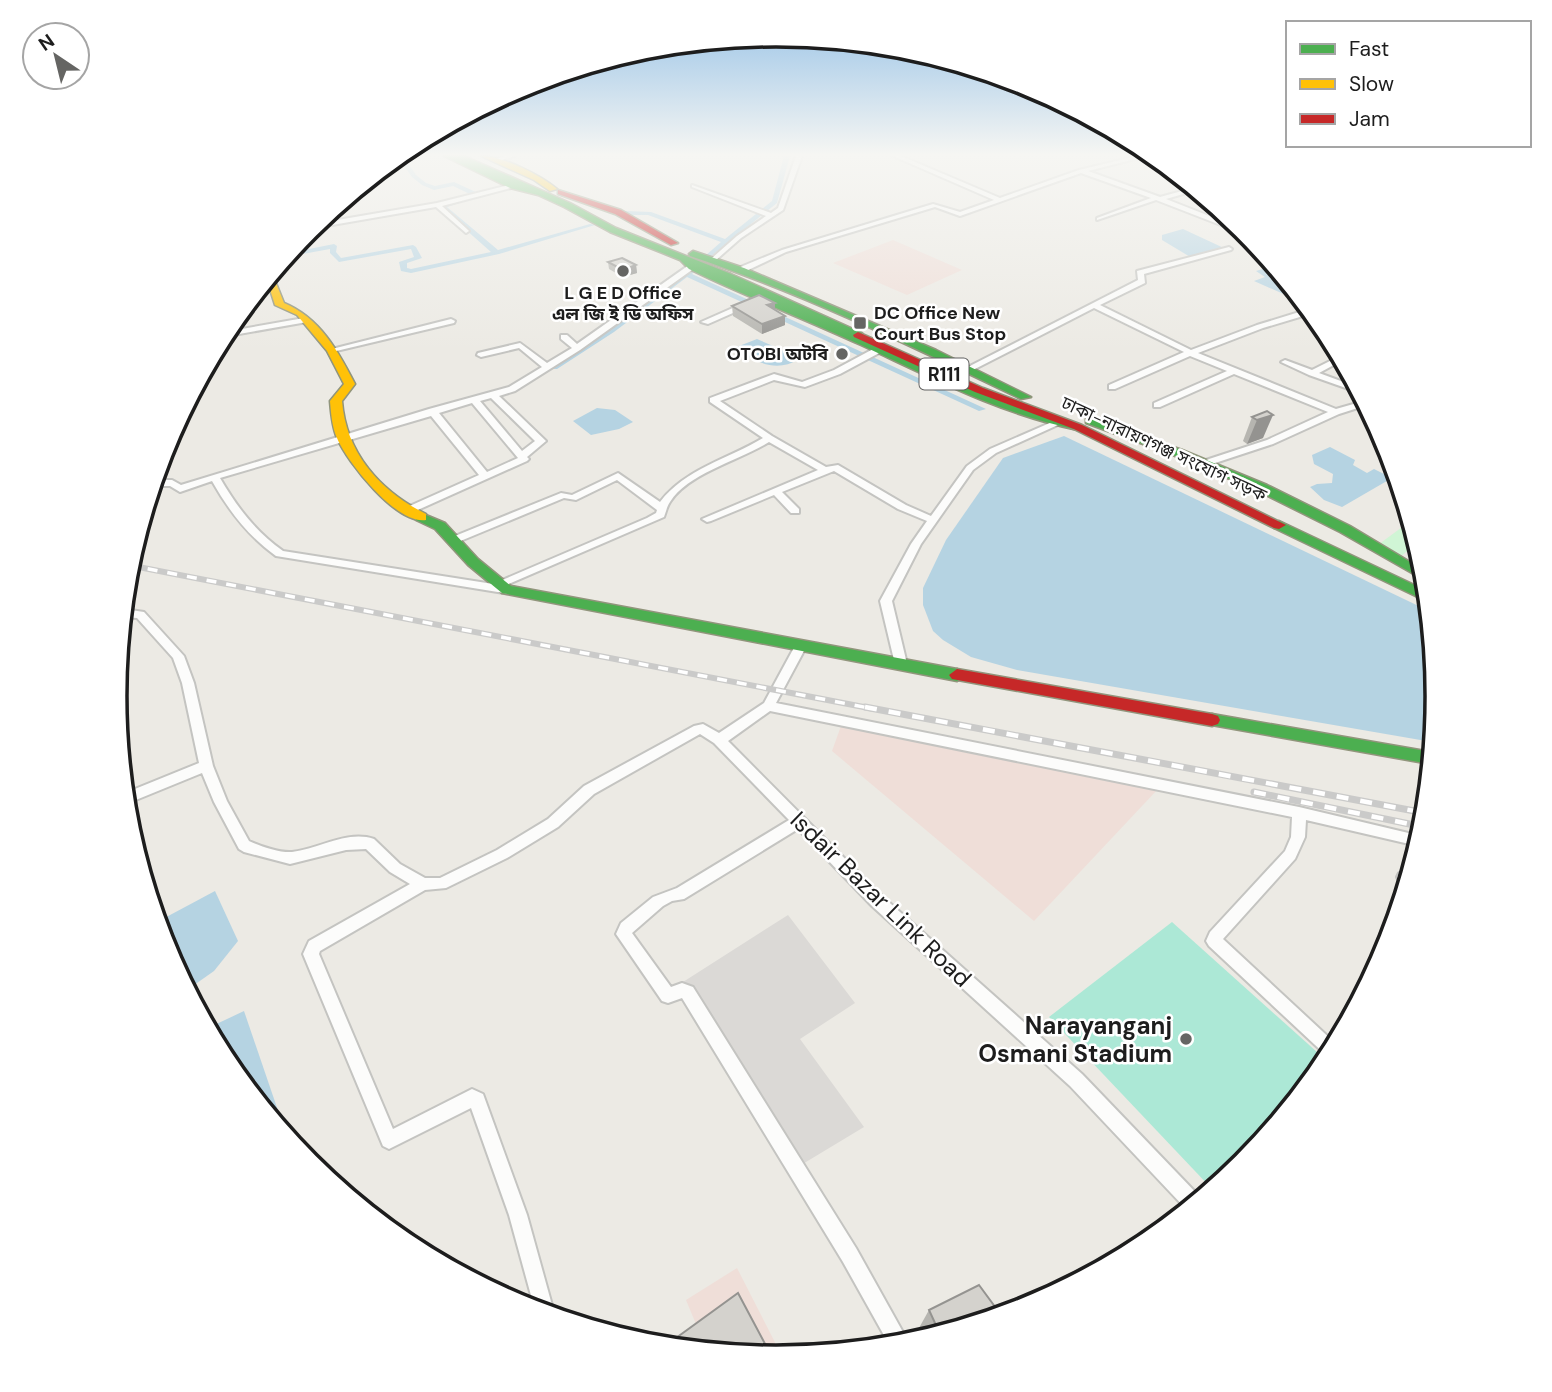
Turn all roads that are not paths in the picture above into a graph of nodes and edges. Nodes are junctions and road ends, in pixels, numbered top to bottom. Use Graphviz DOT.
graph roads {
  1 [pos="455,221"];
  2 [pos="594,221"];
  3 [pos="634,221"];
  4 [pos="764,221"];
  5 [pos="883,221"];
  6 [pos="642,225"];
  7 [pos="613,230"];
  8 [pos="466,231"];
  9 [pos="1228,250"];
  10 [pos="689,259"];
  11 [pos="714,259"];
  12 [pos="741,270"];
  13 [pos="274,286"];
  14 [pos="756,301"];
  15 [pos="1095,306"];
  16 [pos="1300,314"];
  17 [pos="304,320"];
  18 [pos="451,321"];
  19 [pos="705,322"];
  20 [pos="240,332"];
  21 [pos="564,337"];
  22 [pos="577,348"];
  23 [pos="332,350"];
  24 [pos="875,351"];
  25 [pos="1192,352"];
  26 [pos="481,355"];
  27 [pos="1285,362"];
  28 [pos="1332,363"];
  29 [pos="547,367"];
  30 [pos="968,369"];
  31 [pos="1234,371"];
  32 [pos="1312,373"];
  33 [pos="1345,386"];
  34 [pos="1112,387"];
  35 [pos="494,396"];
  36 [pos="1025,397"];
  37 [pos="474,400"];
  38 [pos="1157,405"];
  39 [pos="1357,407"];
  40 [pos="432,411"];
  41 [pos="1336,412"];
  42 [pos="1055,424"];
  43 [pos="1078,427"];
  44 [pos="342,437"];
  45 [pos="769,438"];
  46 [pos="523,455"];
  47 [pos="1209,461"];
  48 [pos="824,470"];
  49 [pos="484,475"];
  50 [pos="1245,476"];
  51 [pos="214,477"];
  52 [pos="164,483"];
  53 [pos="1211,490"];
  54 [pos="775,491"];
  55 [pos="661,508"];
  56 [pos="1316,510"];
  57 [pos="407,511"];
  58 [pos="795,511"];
  59 [pos="707,519"];
  60 [pos="932,520"];
  61 [pos="1284,528"];
  62 [pos="454,540"];
  63 [pos="1412,569"];
  64 [pos="505,587"];
  65 [pos="1416,592"];
  66 [pos="133,615"];
  67 [pos="800,647"];
  68 [pos="901,664"];
  69 [pos="768,706"];
  70 [pos="719,740"];
  71 [pos="1421,756"];
  72 [pos="206,766"];
  73 [pos="135,795"];
  74 [pos="1299,813"];
  75 [pos="799,822"];
  76 [pos="1409,838"];
  77 [pos="423,884"];
  78 [pos="1323,1043"];
  79 [pos="1188,1197"];
  80 [pos="542,1300"];
  81 [pos="894,1334"];
  1 -- 8 [label="street"];
  2 -- 7 [label="main road, ঢাকা-নারায়ণগঞ্জ সংযোগ সড়ক / R111"];
  3 -- 6 [label="main road, ঢাকা-নারায়ণগঞ্জ সংযোগ সড়ক / R111"];
  4 -- 11 [label="street"];
  5 -- 12 [label="street"];
  6 -- 7 [label="main road"];
  6 -- 10 [label="main road, ঢাকা-নারায়ণগঞ্জ সংযোগ সড়ক / R111"];
  7 -- 10 [label="main road, ঢাকা-নারায়ণগঞ্জ সংযোগ সড়ক / R111"];
  9 -- 15 [label="street"];
  10 -- 11 [label="main road"];
  10 -- 14 [label="main road"];
  10 -- 22 [label="street"];
  10 -- 36 [label="main road, ঢাকা-নারায়ণগঞ্জ সংযোগ সড়ক / R111"];
  10 -- 43 [label="main road, ঢাকা-নারায়ণগঞ্জ সংযোগ সড়ক / R111"];
  11 -- 12 [label="main road"];
  12 -- 30 [label="main road"];
  13 -- 17 [label="main road"];
  14 -- 19 [label="street"];
  14 -- 24 [label="main road"];
  15 -- 25 [label="street"];
  15 -- 30 [label="street"];
  16 -- 25 [label="street"];
  17 -- 20 [label="street"];
  17 -- 23 [label="main road"];
  18 -- 23 [label="street"];
  21 -- 22 [label="street"];
  22 -- 29 [label="street"];
  23 -- 44 [label="main road"];
  24 -- 42 [label="main road"];
  24 -- 45 [label="street"];
  25 -- 31 [label="street"];
  25 -- 34 [label="street"];
  26 -- 29 [label="street"];
  27 -- 32 [label="street"];
  28 -- 32 [label="street"];
  29 -- 35 [label="street"];
  30 -- 36 [label="main road"];
  31 -- 38 [label="street"];
  31 -- 41 [label="street"];
  32 -- 33 [label="street"];
  35 -- 37 [label="street"];
  35 -- 46 [label="street"];
  36 -- 47 [label="main road, ঢাকা-নারায়ণগঞ্জ সংযোগ সড়ক / R111"];
  37 -- 40 [label="street"];
  37 -- 46 [label="street"];
  39 -- 41 [label="street"];
  40 -- 44 [label="street"];
  40 -- 49 [label="street"];
  41 -- 47 [label="street"];
  42 -- 43 [label="main road"];
  42 -- 60 [label="street"];
  43 -- 53 [label="main road, ঢাকা-নারায়ণগঞ্জ সংযোগ সড়ক / R111"];
  44 -- 51 [label="street"];
  44 -- 57 [label="main road"];
  45 -- 48 [label="street"];
  45 -- 55 [label="street"];
  46 -- 49 [label="street"];
  47 -- 50 [label="main road, ঢাকা-নারায়ণগঞ্জ সংযোগ সড়ক / R111"];
  48 -- 54 [label="street"];
  48 -- 60 [label="street"];
  49 -- 57 [label="street"];
  50 -- 53 [label="main road"];
  50 -- 56 [label="main road, ঢাকা-নারায়ণগঞ্জ সংযোগ সড়ক / R111"];
  51 -- 52 [label="street"];
  51 -- 64 [label="street"];
  53 -- 61 [label="main road, ঢাকা-নারায়ণগঞ্জ সংযোগ সড়ক / R111"];
  54 -- 58 [label="street"];
  54 -- 59 [label="street"];
  55 -- 62 [label="street"];
  55 -- 64 [label="street"];
  56 -- 61 [label="main road"];
  56 -- 63 [label="main road, ঢাকা-নারায়ণগঞ্জ সংযোগ সড়ক / R111"];
  57 -- 62 [label="main road"];
  60 -- 68 [label="street"];
  61 -- 65 [label="main road, ঢাকা-নারায়ণগঞ্জ সংযোগ সড়ক / R111"];
  62 -- 64 [label="main road"];
  64 -- 67 [label="main road"];
  66 -- 72 [label="street"];
  67 -- 68 [label="main road"];
  67 -- 69 [label="street"];
  68 -- 71 [label="main road"];
  69 -- 70 [label="street"];
  69 -- 74 [label="street"];
  70 -- 75 [label="street, Isdair Bazar Link Road"];
  70 -- 77 [label="street"];
  72 -- 73 [label="street"];
  72 -- 77 [label="street"];
  74 -- 76 [label="street"];
  74 -- 78 [label="street"];
  75 -- 79 [label="street, Isdair Bazar Link Road"];
  75 -- 81 [label="street"];
  77 -- 80 [label="street"];
}
